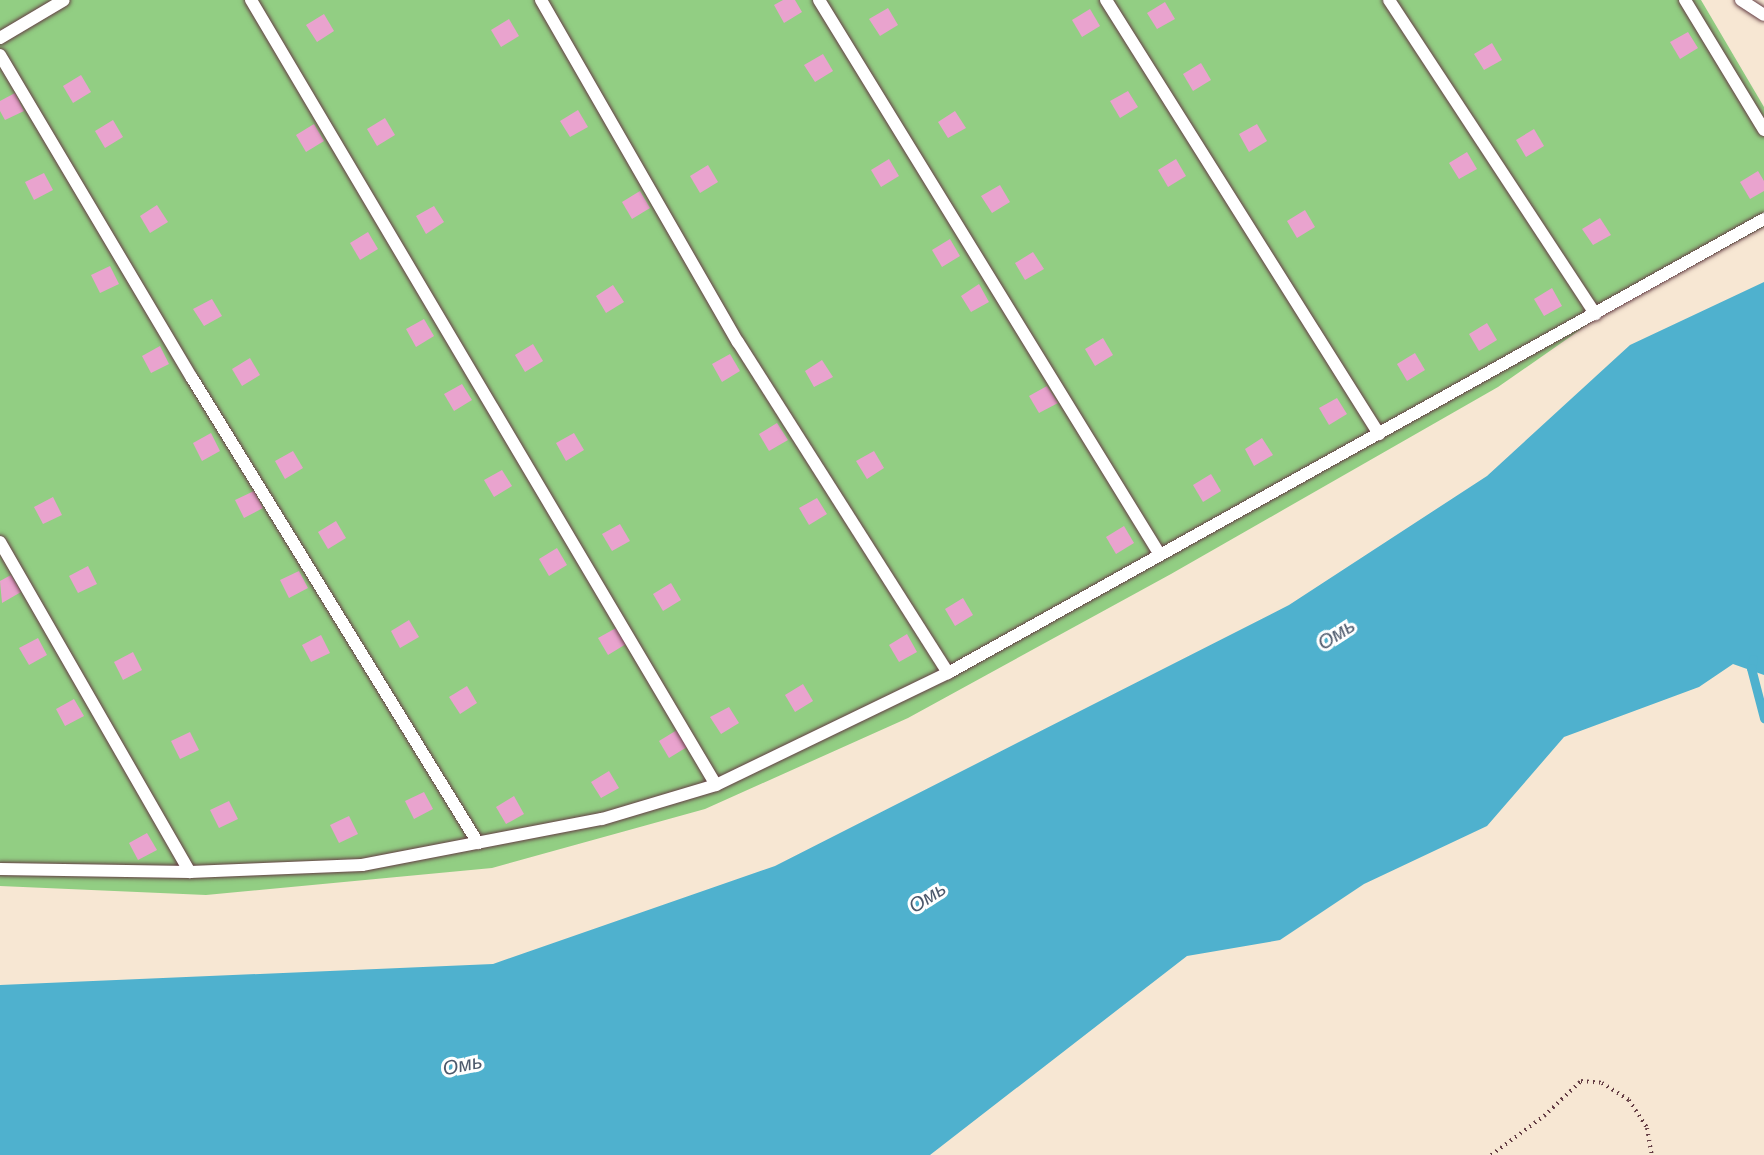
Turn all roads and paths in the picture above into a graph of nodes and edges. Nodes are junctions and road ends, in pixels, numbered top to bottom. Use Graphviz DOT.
graph roads {
  1 [pos="64,0"];
  2 [pos="251,0"];
  3 [pos="541,0"];
  4 [pos="819,0"];
  5 [pos="1106,0"];
  6 [pos="1389,0"];
  7 [pos="1684,0"];
  8 [pos="1741,0"];
  9 [pos="1764,15"];
  10 [pos="0,38"];
  11 [pos="0,55"];
  12 [pos="1764,130"];
  13 [pos="1764,219"];
  14 [pos="1595,314"];
  15 [pos="1378,435"];
  16 [pos="0,542"];
  17 [pos="1160,555"];
  18 [pos="948,673"];
  19 [pos="716,785"];
  20 [pos="478,843"];
  21 [pos="0,869"];
  22 [pos="190,872"];
  23 [pos="1491,1155"];
  24 [pos="1653,1155"];
  1 -- 10 [label="lane"];
  2 -- 19 [label="lane"];
  3 -- 18 [label="lane"];
  4 -- 17 [label="lane"];
  5 -- 15 [label="lane"];
  6 -- 14 [label="lane"];
  7 -- 12 [label="lane"];
  8 -- 9 [label="lane"];
  11 -- 20 [label="lane"];
  13 -- 14 [label="lane"];
  14 -- 15 [label="lane"];
  15 -- 17 [label="lane"];
  16 -- 22 [label="lane"];
  17 -- 18 [label="lane"];
  18 -- 19 [label="lane"];
  19 -- 20 [label="lane"];
  20 -- 22 [label="lane"];
  21 -- 22 [label="lane"];
  23 -- 24 [label="path"];
}
